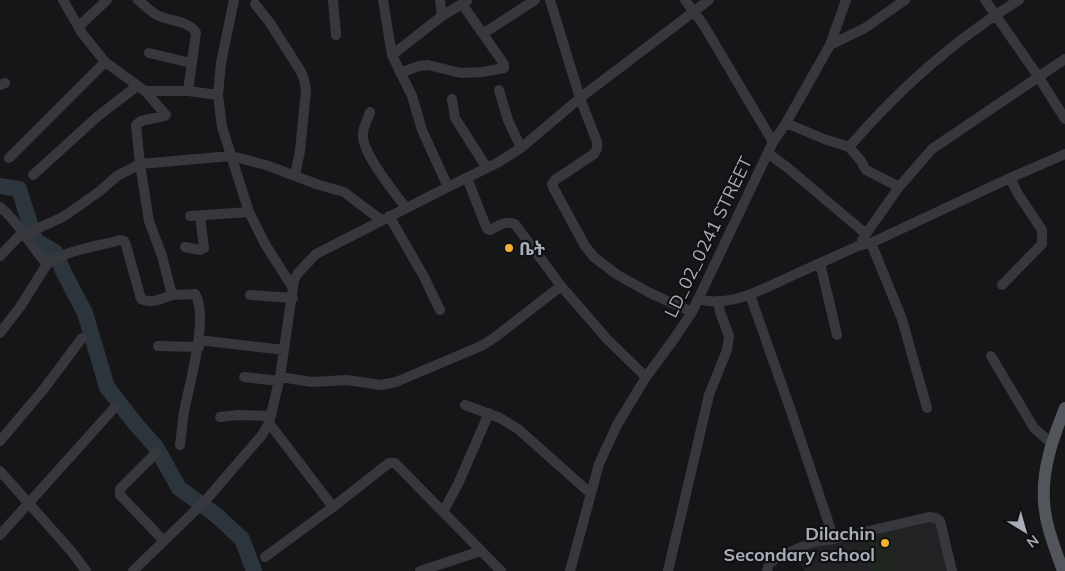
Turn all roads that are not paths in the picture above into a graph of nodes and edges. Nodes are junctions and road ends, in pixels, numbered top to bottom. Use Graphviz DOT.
graph roads {
  1 [pos="64,0"];
  2 [pos="107,0"];
  3 [pos="138,0"];
  4 [pos="234,0"];
  5 [pos="265,0"];
  6 [pos="333,0"];
  7 [pos="383,0"];
  8 [pos="440,0"];
  9 [pos="535,0"];
  10 [pos="550,0"];
  11 [pos="685,0"];
  12 [pos="709,0"];
  13 [pos="846,0"];
  14 [pos="905,0"];
  15 [pos="985,0"];
  16 [pos="1019,0"];
  17 [pos="253,2"];
  18 [pos="465,2"];
  19 [pos="694,11"];
  20 [pos="996,14"];
  21 [pos="442,16"];
  22 [pos="78,27"];
  23 [pos="484,33"];
  24 [pos="336,35"];
  25 [pos="830,45"];
  26 [pos="149,53"];
  27 [pos="392,56"];
  28 [pos="1065,59"];
  29 [pos="105,62"];
  30 [pos="191,63"];
  31 [pos="400,74"];
  32 [pos="1038,76"];
  33 [pos="141,88"];
  34 [pos="499,90"];
  35 [pos="188,91"];
  36 [pos="218,95"];
  37 [pos="580,98"];
  38 [pos="452,99"];
  39 [pos="370,112"];
  40 [pos="1065,120"];
  41 [pos="786,123"];
  42 [pos="773,142"];
  43 [pos="849,147"];
  44 [pos="521,148"];
  45 [pos="768,153"];
  46 [pos="1065,154"];
  47 [pos="231,156"];
  48 [pos="9,158"];
  49 [pos="140,164"];
  50 [pos="487,168"];
  51 [pos="33,175"];
  52 [pos="295,175"];
  53 [pos="468,178"];
  54 [pos="1010,178"];
  55 [pos="448,186"];
  56 [pos="899,187"];
  57 [pos="0,207"];
  58 [pos="406,208"];
  59 [pos="249,212"];
  60 [pos="385,218"];
  61 [pos="29,233"];
  62 [pos="869,239"];
  63 [pos="185,248"];
  64 [pos="0,256"];
  65 [pos="51,261"];
  66 [pos="820,263"];
  67 [pos="1002,285"];
  68 [pos="561,286"];
  69 [pos="293,293"];
  70 [pos="172,295"];
  71 [pos="250,295"];
  72 [pos="750,295"];
  73 [pos="698,299"];
  74 [pos="718,301"];
  75 [pos="440,310"];
  76 [pos="692,312"];
  77 [pos="0,333"];
  78 [pos="837,335"];
  79 [pos="82,338"];
  80 [pos="199,343"];
  81 [pos="158,346"];
  82 [pos="284,350"];
  83 [pos="990,356"];
  84 [pos="244,377"];
  85 [pos="646,377"];
  86 [pos="280,379"];
  87 [pos="465,405"];
  88 [pos="115,407"];
  89 [pos="928,408"];
  90 [pos="1065,408"];
  91 [pos="489,413"];
  92 [pos="220,417"];
  93 [pos="270,419"];
  94 [pos="0,441"];
  95 [pos="1052,442"];
  96 [pos="180,445"];
  97 [pos="156,453"];
  98 [pos="0,471"];
  99 [pos="590,493"];
  100 [pos="29,503"];
  101 [pos="333,507"];
  102 [pos="443,512"];
  103 [pos="0,535"];
  104 [pos="834,539"];
  105 [pos="164,541"];
  106 [pos="481,551"];
  107 [pos="265,557"];
  108 [pos="86,571"];
  109 [pos="133,571"];
  110 [pos="420,571"];
  111 [pos="501,571"];
  112 [pos="570,571"];
  113 [pos="668,571"];
  114 [pos="767,571"];
  115 [pos="952,571"];
  116 [pos="1063,571"];
  1 -- 22 [label="street"];
  2 -- 22 [label="street"];
  3 -- 30 [label="street"];
  4 -- 36 [label="street"];
  5 -- 17 [label="street"];
  6 -- 24 [label="street"];
  7 -- 27 [label="street"];
  8 -- 21 [label="street"];
  9 -- 23 [label="street"];
  10 -- 37 [label="street"];
  11 -- 19 [label="street"];
  12 -- 19 [label="street"];
  13 -- 25 [label="street, LD_02_0241 STREET"];
  14 -- 25 [label="street"];
  15 -- 20 [label="street"];
  16 -- 20 [label="street"];
  17 -- 52 [label="street"];
  18 -- 21 [label="street"];
  18 -- 23 [label="street"];
  19 -- 37 [label="street"];
  19 -- 42 [label="street"];
  20 -- 32 [label="street"];
  20 -- 43 [label="street"];
  21 -- 27 [label="street"];
  22 -- 29 [label="street"];
  23 -- 31 [label="street"];
  25 -- 41 [label="street, LD_02_0241 STREET"];
  26 -- 30 [label="street"];
  27 -- 31 [label="street"];
  28 -- 32 [label="street"];
  29 -- 33 [label="street"];
  29 -- 48 [label="street"];
  30 -- 35 [label="street"];
  31 -- 55 [label="street"];
  32 -- 40 [label="street"];
  32 -- 56 [label="street"];
  33 -- 35 [label="street"];
  33 -- 49 [label="street"];
  33 -- 51 [label="street"];
  34 -- 44 [label="street"];
  35 -- 36 [label="street"];
  36 -- 47 [label="street"];
  37 -- 44 [label="street"];
  37 -- 76 [label="street"];
  38 -- 50 [label="street"];
  39 -- 58 [label="street"];
  41 -- 42 [label="street, LD_02_0241 STREET"];
  41 -- 43 [label="street"];
  42 -- 45 [label="street, LD_02_0241 STREET"];
  43 -- 56 [label="street"];
  44 -- 50 [label="street"];
  45 -- 62 [label="street"];
  45 -- 73 [label="street, LD_02_0241 STREET"];
  46 -- 54 [label="street"];
  47 -- 49 [label="street"];
  47 -- 52 [label="street"];
  47 -- 59 [label="street"];
  49 -- 61 [label="street"];
  49 -- 70 [label="street"];
  50 -- 53 [label="street"];
  52 -- 60 [label="street"];
  53 -- 55 [label="street"];
  53 -- 68 [label="street"];
  54 -- 62 [label="street"];
  54 -- 67 [label="street"];
  55 -- 58 [label="street"];
  56 -- 62 [label="street"];
  57 -- 61 [label="street"];
  58 -- 60 [label="street"];
  59 -- 63 [label="street"];
  59 -- 69 [label="street"];
  60 -- 69 [label="street"];
  60 -- 75 [label="street"];
  61 -- 64 [label="street"];
  61 -- 65 [label="street"];
  62 -- 66 [label="street"];
  62 -- 89 [label="street"];
  65 -- 70 [label="street"];
  65 -- 77 [label="street"];
  66 -- 72 [label="street"];
  66 -- 78 [label="street"];
  68 -- 85 [label="street"];
  68 -- 86 [label="street"];
  69 -- 71 [label="street"];
  69 -- 82 [label="street"];
  70 -- 80 [label="street"];
  72 -- 74 [label="street"];
  72 -- 104 [label="street"];
  73 -- 74 [label="street"];
  73 -- 76 [label="street, LD_02_0241 STREET"];
  74 -- 113 [label="street"];
  76 -- 85 [label="street, LD_02_0241 STREET"];
  79 -- 94 [label="street"];
  80 -- 81 [label="street"];
  80 -- 82 [label="street"];
  80 -- 96 [label="street"];
  82 -- 86 [label="street"];
  83 -- 95 [label="street"];
  84 -- 86 [label="street"];
  85 -- 99 [label="street, LD_02_0241 STREET"];
  86 -- 93 [label="street"];
  87 -- 91 [label="street"];
  88 -- 100 [label="street"];
  90 -- 95 [label="main road"];
  91 -- 99 [label="street"];
  91 -- 102 [label="street"];
  92 -- 93 [label="street"];
  93 -- 101 [label="street"];
  93 -- 105 [label="street"];
  95 -- 116 [label="main road"];
  97 -- 105 [label="street"];
  98 -- 100 [label="street"];
  99 -- 112 [label="street, LD_02_0241 STREET"];
  100 -- 103 [label="street"];
  100 -- 108 [label="street"];
  101 -- 102 [label="street"];
  101 -- 107 [label="street"];
  102 -- 106 [label="street"];
  104 -- 114 [label="street"];
  104 -- 115 [label="street"];
  105 -- 109 [label="street"];
  106 -- 110 [label="street"];
  106 -- 111 [label="street"];
}
